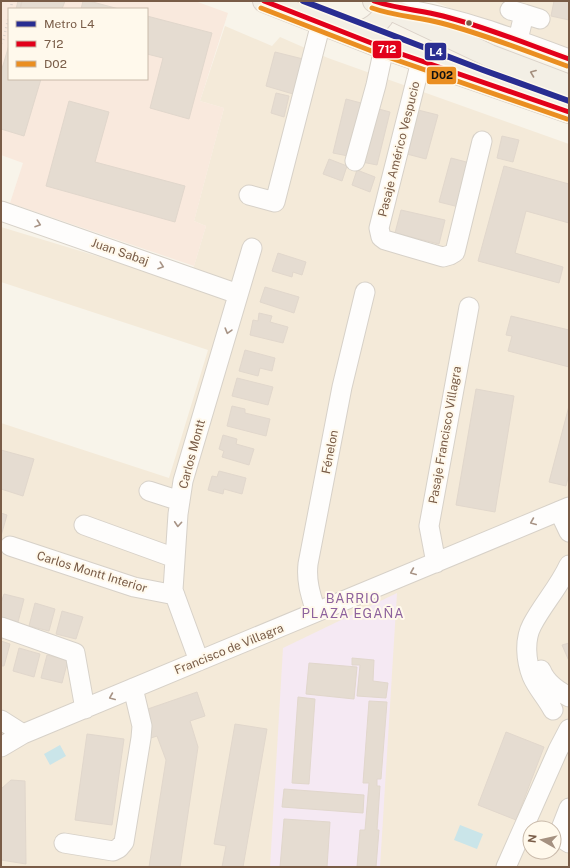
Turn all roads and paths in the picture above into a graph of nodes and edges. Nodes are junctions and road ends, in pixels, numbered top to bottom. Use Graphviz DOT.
graph roads {
  1 [pos="264,1"];
  2 [pos="384,3"];
  3 [pos="525,14"];
  4 [pos="8,20"];
  5 [pos="321,23"];
  6 [pos="352,35"];
  7 [pos="518,40"];
  8 [pos="1,43"];
  9 [pos="384,48"];
  10 [pos="569,59"];
  11 [pos="420,61"];
  12 [pos="569,86"];
  13 [pos="569,112"];
  14 [pos="482,141"];
  15 [pos="355,161"];
  16 [pos="249,195"];
  17 [pos="1,211"];
  18 [pos="252,248"];
  19 [pos="365,292"];
  20 [pos="238,294"];
  21 [pos="469,307"];
  22 [pos="149,491"];
  23 [pos="180,501"];
  24 [pos="564,509"];
  25 [pos="84,525"];
  26 [pos="569,532"];
  27 [pos="10,546"];
  28 [pos="175,558"];
  29 [pos="436,563"];
  30 [pos="569,565"];
  31 [pos="569,588"];
  32 [pos="175,595"];
  33 [pos="316,612"];
  34 [pos="1,627"];
  35 [pos="199,661"];
  36 [pos="133,688"];
  37 [pos="569,697"];
  38 [pos="85,709"];
  39 [pos="1,720"];
  40 [pos="562,720"];
  41 [pos="23,734"];
  42 [pos="1,747"];
  43 [pos="569,808"];
  44 [pos="64,843"];
  45 [pos="569,843"];
  46 [pos="506,867"];
  1 -- 5 [label="main road"];
  2 -- 6 [label="main road"];
  2 -- 7 [label="street"];
  12 -- 2 [label="main road, one-way"];
  3 -- 7 [label="street"];
  4 -- 8 [label="path"];
  5 -- 6 [label="main road"];
  5 -- 16 [label="street"];
  6 -- 9 [label="main road"];
  7 -- 10 [label="street"];
  9 -- 11 [label="main road"];
  9 -- 15 [label="street"];
  11 -- 13 [label="main road"];
  11 -- 14 [label="street, Pasaje Américo Vespucio"];
  17 -- 20 [label="street, Juan Sabaj, one-way"];
  18 -- 20 [label="street, Carlos Montt"];
  19 -- 33 [label="street, Fénelon"];
  20 -- 23 [label="street, Carlos Montt, one-way"];
  21 -- 29 [label="street, Pasaje Francisco Villagra"];
  22 -- 23 [label="street"];
  23 -- 28 [label="street, Carlos Montt, one-way"];
  24 -- 26 [label="street"];
  24 -- 29 [label="street, Francisco de Villagra, one-way"];
  25 -- 28 [label="street"];
  27 -- 32 [label="street, Carlos Montt Interior"];
  28 -- 32 [label="street, Carlos Montt"];
  29 -- 33 [label="street, Francisco de Villagra, one-way"];
  30 -- 40 [label="street"];
  31 -- 37 [label="street"];
  32 -- 35 [label="street, Carlos Montt"];
  33 -- 35 [label="street, Francisco de Villagra"];
  34 -- 38 [label="street"];
  35 -- 36 [label="street, Francisco de Villagra"];
  36 -- 38 [label="street, Francisco de Villagra, one-way"];
  36 -- 44 [label="street"];
  37 -- 40 [label="street"];
  38 -- 41 [label="street, Francisco de Villagra"];
  39 -- 41 [label="street"];
  40 -- 46 [label="street"];
  41 -- 42 [label="street, Francisco de Villagra"];
  43 -- 45 [label="street"];
}
